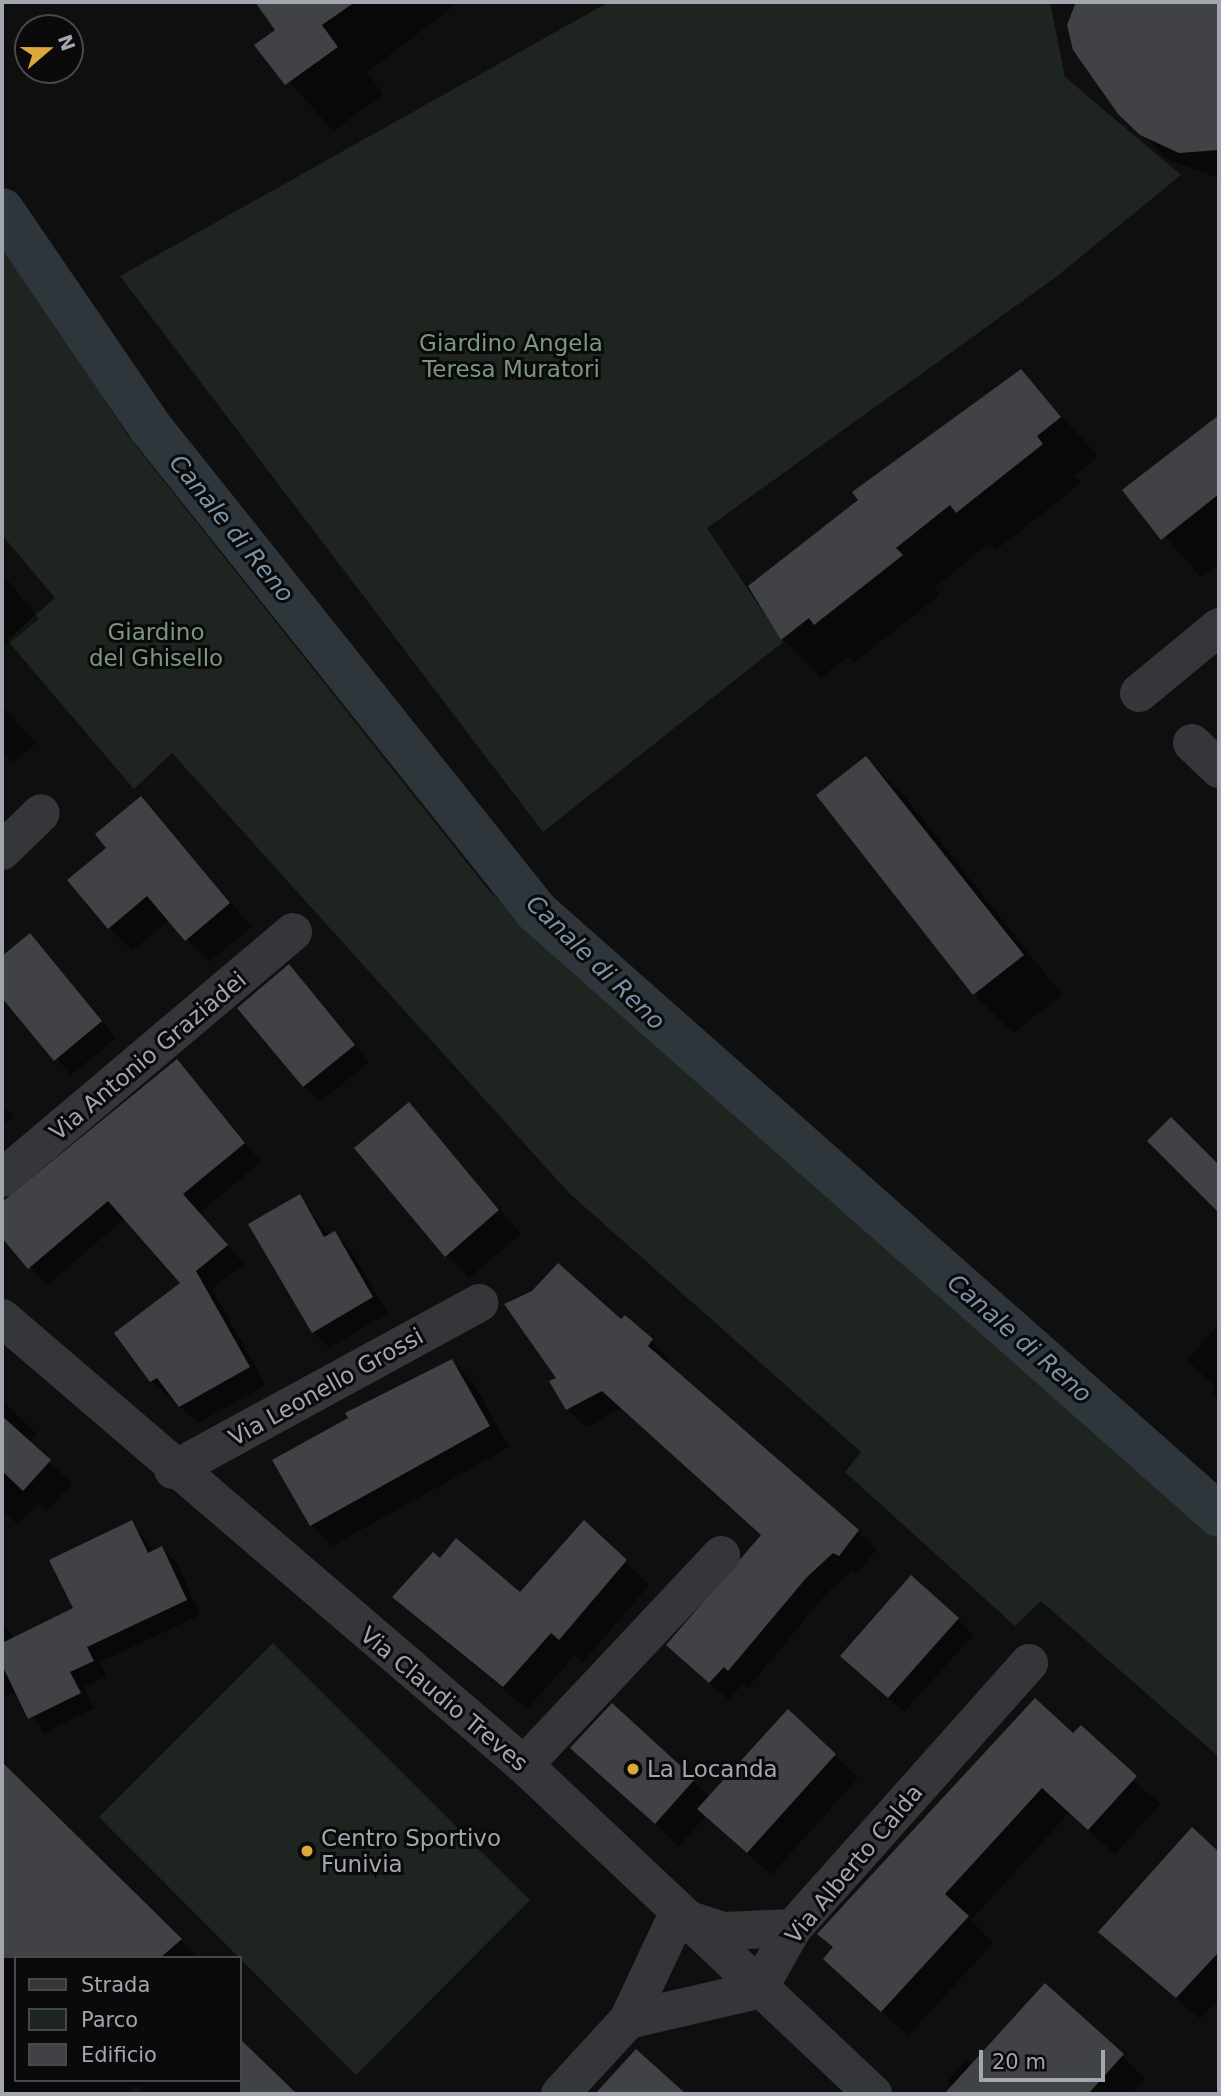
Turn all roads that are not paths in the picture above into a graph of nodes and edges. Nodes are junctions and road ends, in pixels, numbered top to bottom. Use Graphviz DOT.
graph roads {
  1 [pos="1219,627"];
  2 [pos="1139,693"];
  3 [pos="1192,743"];
  4 [pos="1219,769"];
  5 [pos="41,813"];
  6 [pos="2,851"];
  7 [pos="293,932"];
  8 [pos="2,1178"];
  9 [pos="479,1303"];
  10 [pos="2,1318"];
  11 [pos="173,1470"];
  12 [pos="721,1555"];
  13 [pos="1029,1663"];
  14 [pos="524,1765"];
  15 [pos="677,1916"];
  16 [pos="793,1928"];
  17 [pos="758,1990"];
  18 [pos="628,2021"];
  19 [pos="560,2094"];
  20 [pos="873,2094"];
  1 -- 2 [label="street"];
  3 -- 4 [label="street"];
  5 -- 6 [label="street"];
  7 -- 8 [label="street, Via Antonio Graziadei"];
  9 -- 11 [label="street, Via Leonello Grossi"];
  10 -- 11 [label="street, Via Claudio Treves"];
  11 -- 14 [label="street, Via Claudio Treves"];
  12 -- 14 [label="street"];
  13 -- 16 [label="street, Via Alberto Calda"];
  14 -- 15 [label="street, Via Claudio Treves"];
  15 -- 16 [label="street"];
  15 -- 17 [label="street, Via Claudio Treves"];
  15 -- 18 [label="street"];
  16 -- 17 [label="street, Via Alberto Calda"];
  17 -- 18 [label="street"];
  17 -- 20 [label="street, Via Claudio Treves"];
  18 -- 19 [label="street"];
}
